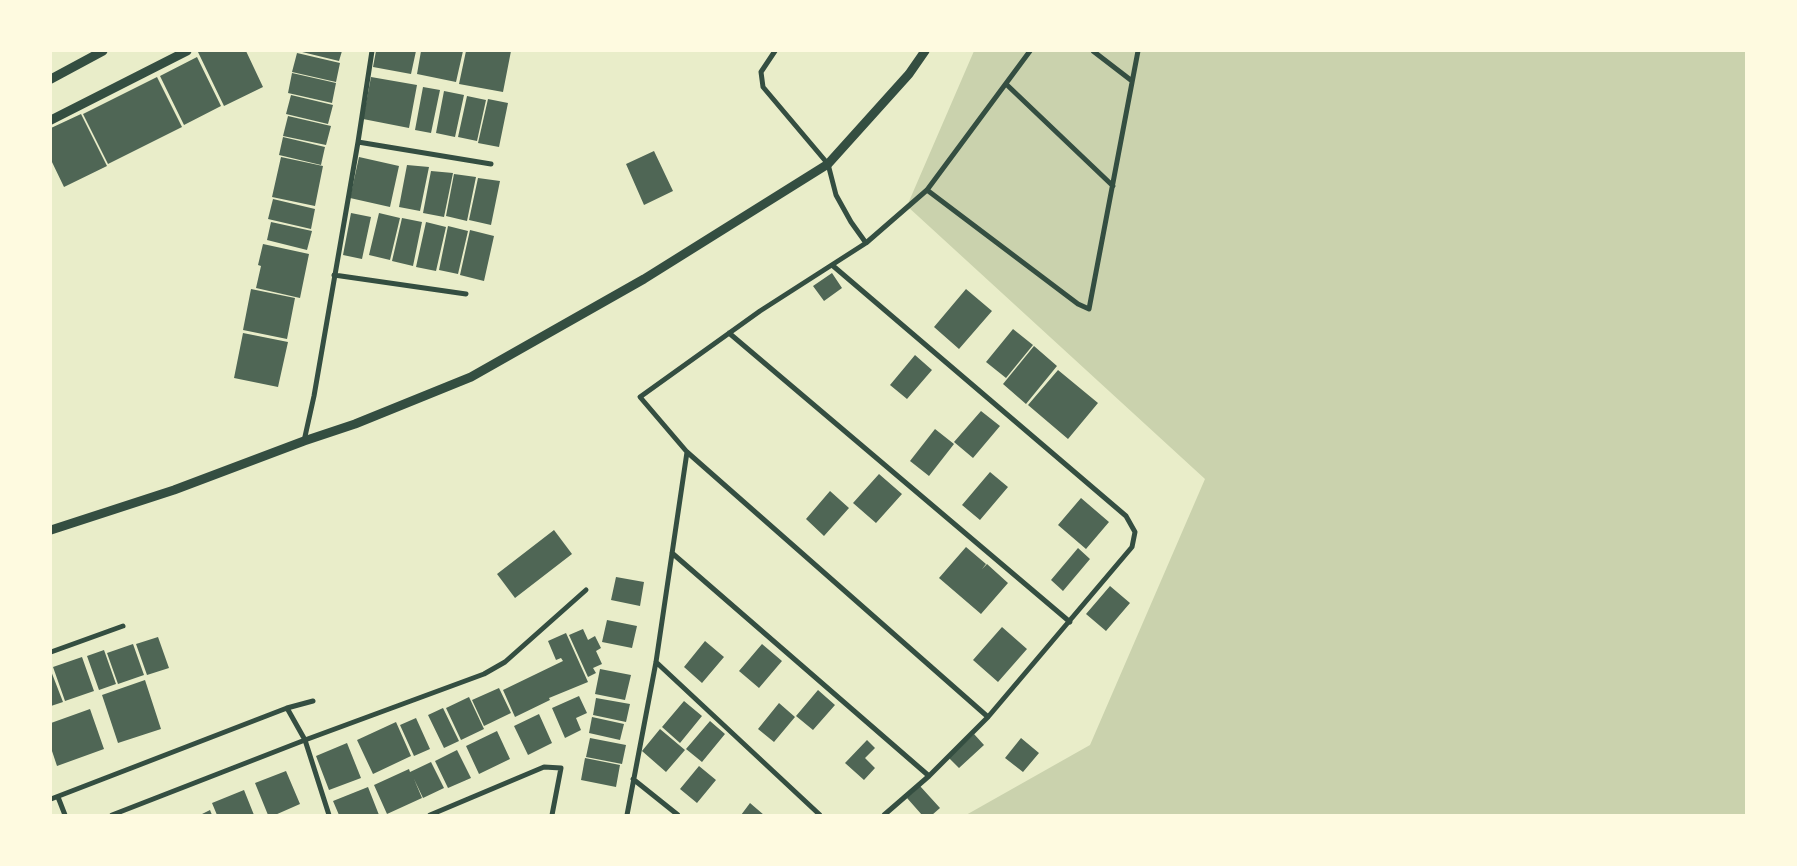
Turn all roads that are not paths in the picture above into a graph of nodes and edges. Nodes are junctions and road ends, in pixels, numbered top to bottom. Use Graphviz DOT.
graph roads {
  1 [pos="103,51"];
  2 [pos="187,51"];
  3 [pos="372,51"];
  4 [pos="775,51"];
  5 [pos="924,51"];
  6 [pos="1030,51"];
  7 [pos="1093,51"];
  8 [pos="1138,51"];
  9 [pos="51,79"];
  10 [pos="1132,81"];
  11 [pos="1006,84"];
  12 [pos="51,120"];
  13 [pos="358,142"];
  14 [pos="492,164"];
  15 [pos="828,164"];
  16 [pos="1113,186"];
  17 [pos="927,190"];
  18 [pos="866,243"];
  19 [pos="832,265"];
  20 [pos="334,275"];
  21 [pos="466,294"];
  22 [pos="729,333"];
  23 [pos="304,441"];
  24 [pos="687,452"];
  25 [pos="51,530"];
  26 [pos="672,553"];
  27 [pos="586,590"];
  28 [pos="1070,622"];
  29 [pos="123,626"];
  30 [pos="51,652"];
  31 [pos="656,662"];
  32 [pos="313,701"];
  33 [pos="287,708"];
  34 [pos="988,718"];
  35 [pos="304,740"];
  36 [pos="929,776"];
  37 [pos="633,779"];
  38 [pos="58,796"];
  39 [pos="51,799"];
  40 [pos="65,815"];
  41 [pos="112,815"];
  42 [pos="330,815"];
  43 [pos="430,815"];
  44 [pos="552,815"];
  45 [pos="626,815"];
  46 [pos="678,815"];
  47 [pos="820,815"];
  48 [pos="884,815"];
  1 -- 9 [label="street"];
  2 -- 12 [label="street"];
  3 -- 13 [label="street"];
  4 -- 15 [label="street"];
  5 -- 15 [label="street"];
  6 -- 11 [label="street"];
  7 -- 10 [label="street"];
  8 -- 10 [label="street"];
  10 -- 16 [label="street"];
  11 -- 16 [label="street"];
  11 -- 17 [label="street"];
  13 -- 14 [label="street"];
  13 -- 20 [label="street"];
  15 -- 18 [label="street"];
  15 -- 23 [label="street"];
  16 -- 17 [label="street"];
  17 -- 18 [label="street"];
  18 -- 19 [label="street"];
  19 -- 22 [label="street"];
  19 -- 28 [label="street"];
  20 -- 21 [label="street"];
  20 -- 23 [label="street"];
  22 -- 24 [label="street"];
  22 -- 28 [label="street"];
  23 -- 25 [label="street"];
  24 -- 26 [label="street"];
  24 -- 34 [label="street"];
  26 -- 31 [label="street"];
  26 -- 36 [label="street"];
  27 -- 35 [label="street"];
  28 -- 34 [label="street"];
  29 -- 30 [label="street"];
  31 -- 37 [label="street"];
  31 -- 47 [label="street"];
  32 -- 33 [label="street"];
  33 -- 35 [label="street"];
  33 -- 38 [label="street"];
  34 -- 36 [label="street"];
  35 -- 41 [label="street"];
  35 -- 42 [label="street"];
  36 -- 48 [label="street"];
  37 -- 45 [label="street"];
  37 -- 46 [label="street"];
  38 -- 39 [label="street"];
  38 -- 40 [label="street"];
  43 -- 44 [label="street"];
}
